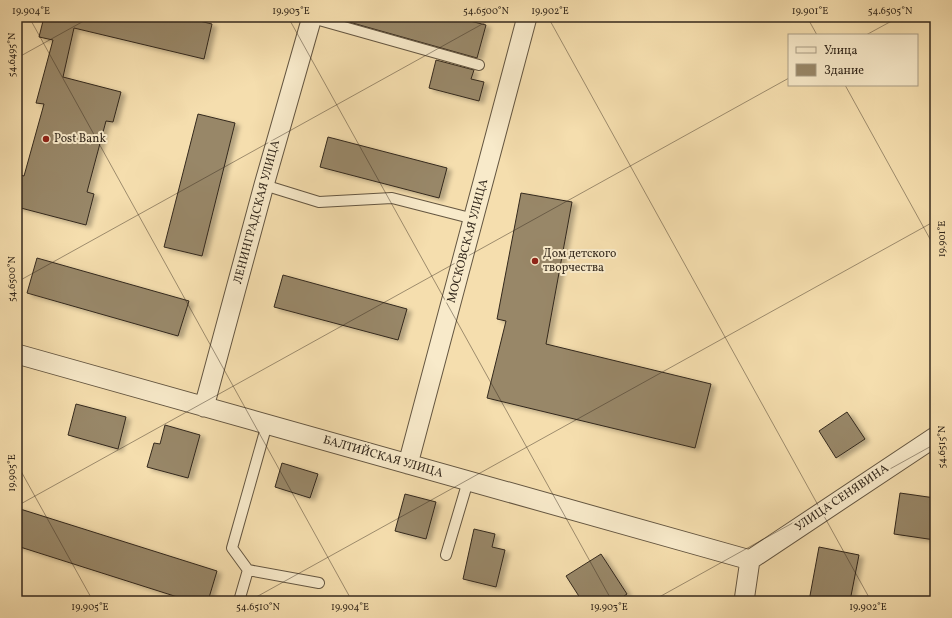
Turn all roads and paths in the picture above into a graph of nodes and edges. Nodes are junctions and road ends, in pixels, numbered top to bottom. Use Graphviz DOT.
graph roads {
  1 [pos="527,17"];
  2 [pos="312,18"];
  3 [pos="479,65"];
  4 [pos="264,185"];
  5 [pos="474,219"];
  6 [pos="17,354"];
  7 [pos="204,406"];
  8 [pos="267,424"];
  9 [pos="935,436"];
  10 [pos="408,464"];
  11 [pos="468,481"];
  12 [pos="446,555"];
  13 [pos="750,560"];
  14 [pos="248,570"];
  15 [pos="319,583"];
  16 [pos="239,601"];
  17 [pos="744,601"];
  1 -- 5 [label="street, МОСКОВСКАЯ УЛИЦА"];
  2 -- 3 [label="lane"];
  2 -- 4 [label="street, ЛЕНИНГРАДСКАЯ УЛИЦА"];
  4 -- 5 [label="lane"];
  4 -- 7 [label="street, ЛЕНИНГРАДСКАЯ УЛИЦА"];
  5 -- 10 [label="street, МОСКОВСКАЯ УЛИЦА"];
  6 -- 7 [label="street, БАЛТИЙСКАЯ УЛИЦА"];
  7 -- 8 [label="street, БАЛТИЙСКАЯ УЛИЦА"];
  8 -- 10 [label="street, БАЛТИЙСКАЯ УЛИЦА"];
  8 -- 14 [label="lane"];
  9 -- 13 [label="street, УЛИЦА СЕНЯВИНА"];
  10 -- 11 [label="street, БАЛТИЙСКАЯ УЛИЦА"];
  11 -- 12 [label="lane"];
  11 -- 13 [label="street, БАЛТИЙСКАЯ УЛИЦА"];
  13 -- 17 [label="street"];
  14 -- 15 [label="lane"];
  14 -- 16 [label="lane"];
}
